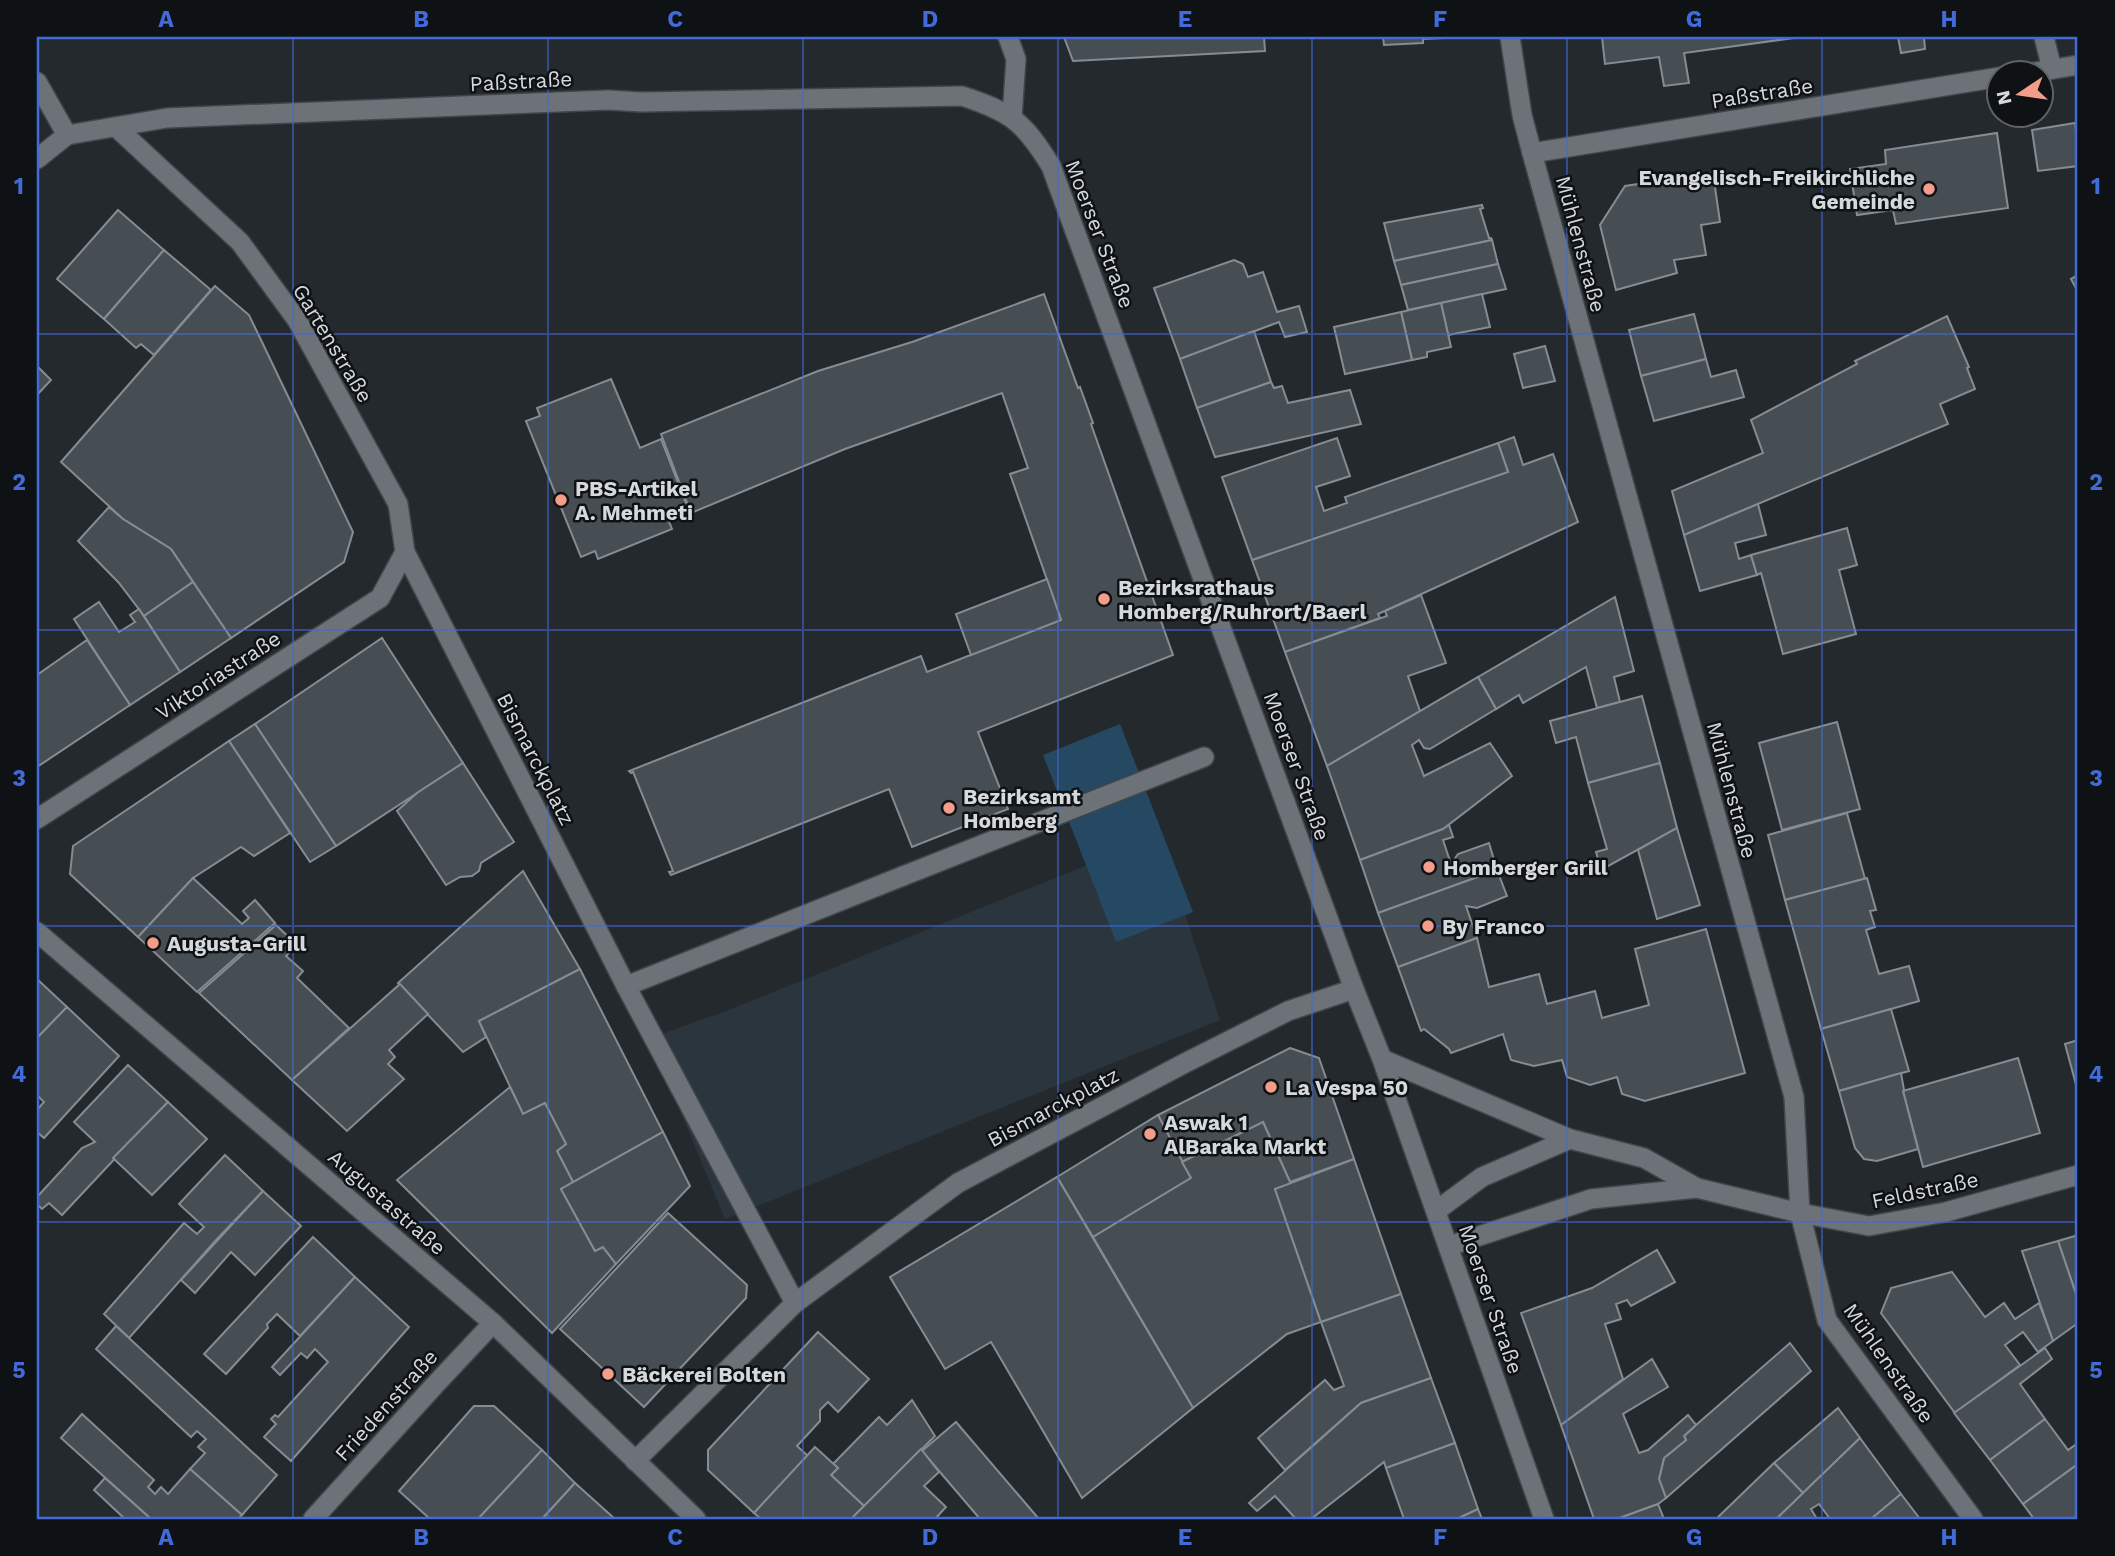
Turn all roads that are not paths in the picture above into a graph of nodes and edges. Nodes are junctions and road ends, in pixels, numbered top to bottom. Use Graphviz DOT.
graph roads {
  1 [pos="1008,37"];
  2 [pos="1510,37"];
  3 [pos="2044,37"];
  4 [pos="2050,60"];
  5 [pos="2078,65"];
  6 [pos="2056,68"];
  7 [pos="1986,80"];
  8 [pos="37,82"];
  9 [pos="1012,117"];
  10 [pos="116,127"];
  11 [pos="67,135"];
  12 [pos="1532,153"];
  13 [pos="37,159"];
  14 [pos="405,552"];
  15 [pos="1204,757"];
  16 [pos="37,819"];
  17 [pos="37,932"];
  18 [pos="626,986"];
  19 [pos="1354,989"];
  20 [pos="1382,1059"];
  21 [pos="1570,1139"];
  22 [pos="2078,1175"];
  23 [pos="1698,1188"];
  24 [pos="1436,1211"];
  25 [pos="1801,1213"];
  26 [pos="1449,1246"];
  27 [pos="795,1303"];
  28 [pos="493,1323"];
  29 [pos="635,1461"];
  30 [pos="313,1519"];
  31 [pos="696,1519"];
  32 [pos="1544,1519"];
  33 [pos="1973,1519"];
  1 -- 9 [label="street"];
  2 -- 12 [label="street, Mühlenstraße"];
  3 -- 4 [label="street"];
  5 -- 6 [label="street"];
  7 -- 12 [label="street, Paßstraße"];
  8 -- 11 [label="street"];
  9 -- 10 [label="street, Paßstraße"];
  9 -- 19 [label="street, Moerser Straße"];
  10 -- 11 [label="street, Paßstraße"];
  10 -- 14 [label="street, Gartenstraße"];
  11 -- 13 [label="street, Paßstraße"];
  12 -- 25 [label="street, Mühlenstraße"];
  14 -- 16 [label="street, Viktoriastraße"];
  14 -- 18 [label="street, Bismarckplatz"];
  15 -- 18 [label="street"];
  17 -- 28 [label="street, Augustastraße"];
  18 -- 27 [label="street, Bismarckplatz"];
  19 -- 20 [label="street, Moerser Straße"];
  19 -- 27 [label="street, Bismarckplatz"];
  20 -- 21 [label="street, Feldstraße"];
  20 -- 24 [label="street, Moerser Straße"];
  21 -- 23 [label="street, Feldstraße"];
  21 -- 24 [label="street"];
  22 -- 25 [label="street, Feldstraße"];
  23 -- 25 [label="street, Feldstraße"];
  23 -- 26 [label="street, Feldstraße"];
  24 -- 26 [label="street, Moerser Straße"];
  25 -- 33 [label="street, Mühlenstraße"];
  26 -- 32 [label="street, Moerser Straße"];
  27 -- 29 [label="street, Bismarckplatz"];
  28 -- 29 [label="street, Augustastraße"];
  28 -- 30 [label="street, Friedenstraße"];
  29 -- 31 [label="street, Augustastraße"];
}
